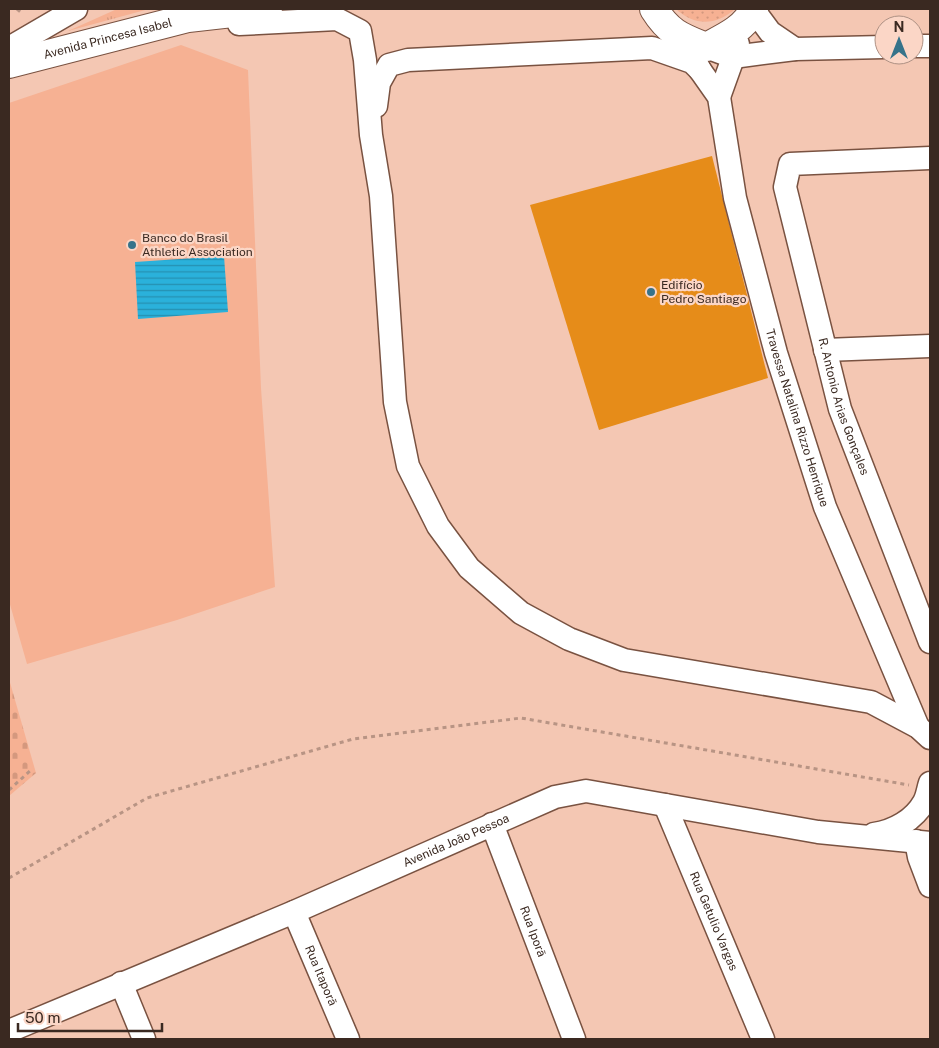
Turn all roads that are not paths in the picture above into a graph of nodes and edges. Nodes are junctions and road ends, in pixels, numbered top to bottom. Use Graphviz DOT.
graph roads {
  1 [pos="76,9"];
  2 [pos="268,9"];
  3 [pos="654,9"];
  4 [pos="751,13"];
  5 [pos="149,28"];
  6 [pos="874,47"];
  7 [pos="9,48"];
  8 [pos="795,49"];
  9 [pos="696,51"];
  10 [pos="733,57"];
  11 [pos="9,64"];
  12 [pos="719,97"];
  13 [pos="371,135"];
  14 [pos="930,158"];
  15 [pos="930,346"];
  16 [pos="825,350"];
  17 [pos="930,642"];
  18 [pos="926,731"];
  19 [pos="929,786"];
  20 [pos="665,805"];
  21 [pos="492,824"];
  22 [pos="864,836"];
  23 [pos="923,842"];
  24 [pos="930,886"];
  25 [pos="294,912"];
  26 [pos="121,983"];
  27 [pos="9,1032"];
  28 [pos="144,1039"];
  29 [pos="348,1039"];
  30 [pos="574,1039"];
  31 [pos="763,1039"];
  1 -- 7 [label="street"];
  2 -- 5 [label="main road, Avenida Princesa Isabel"];
  3 -- 9 [label="main road"];
  4 -- 8 [label="street"];
  4 -- 9 [label="main road"];
  4 -- 10 [label="street, Travessa Natalina Rizzo Henrique"];
  5 -- 11 [label="main road, Avenida Princesa Isabel"];
  5 -- 13 [label="street"];
  6 -- 8 [label="street"];
  8 -- 10 [label="street"];
  9 -- 10 [label="street"];
  9 -- 12 [label="street, Travessa Natalina Rizzo Henrique"];
  9 -- 13 [label="street"];
  10 -- 12 [label="street, Travessa Natalina Rizzo Henrique"];
  12 -- 18 [label="street, Travessa Natalina Rizzo Henrique"];
  13 -- 18 [label="street"];
  14 -- 16 [label="street, R. Antonio Arias Gonçales"];
  15 -- 16 [label="street"];
  16 -- 17 [label="street, R. Antonio Arias Gonçales"];
  19 -- 22 [label="street"];
  20 -- 21 [label="street, Avenida João Pessoa"];
  20 -- 22 [label="street, Avenida João Pessoa"];
  20 -- 31 [label="street, Rua Getulio Vargas"];
  21 -- 25 [label="street, Avenida João Pessoa"];
  21 -- 30 [label="street, Rua Iporã"];
  22 -- 23 [label="street, Avenida João Pessoa"];
  23 -- 24 [label="street"];
  25 -- 26 [label="street, Avenida João Pessoa"];
  25 -- 29 [label="street, Rua Itaporã"];
  26 -- 27 [label="street, Avenida João Pessoa"];
  26 -- 28 [label="street"];
}
